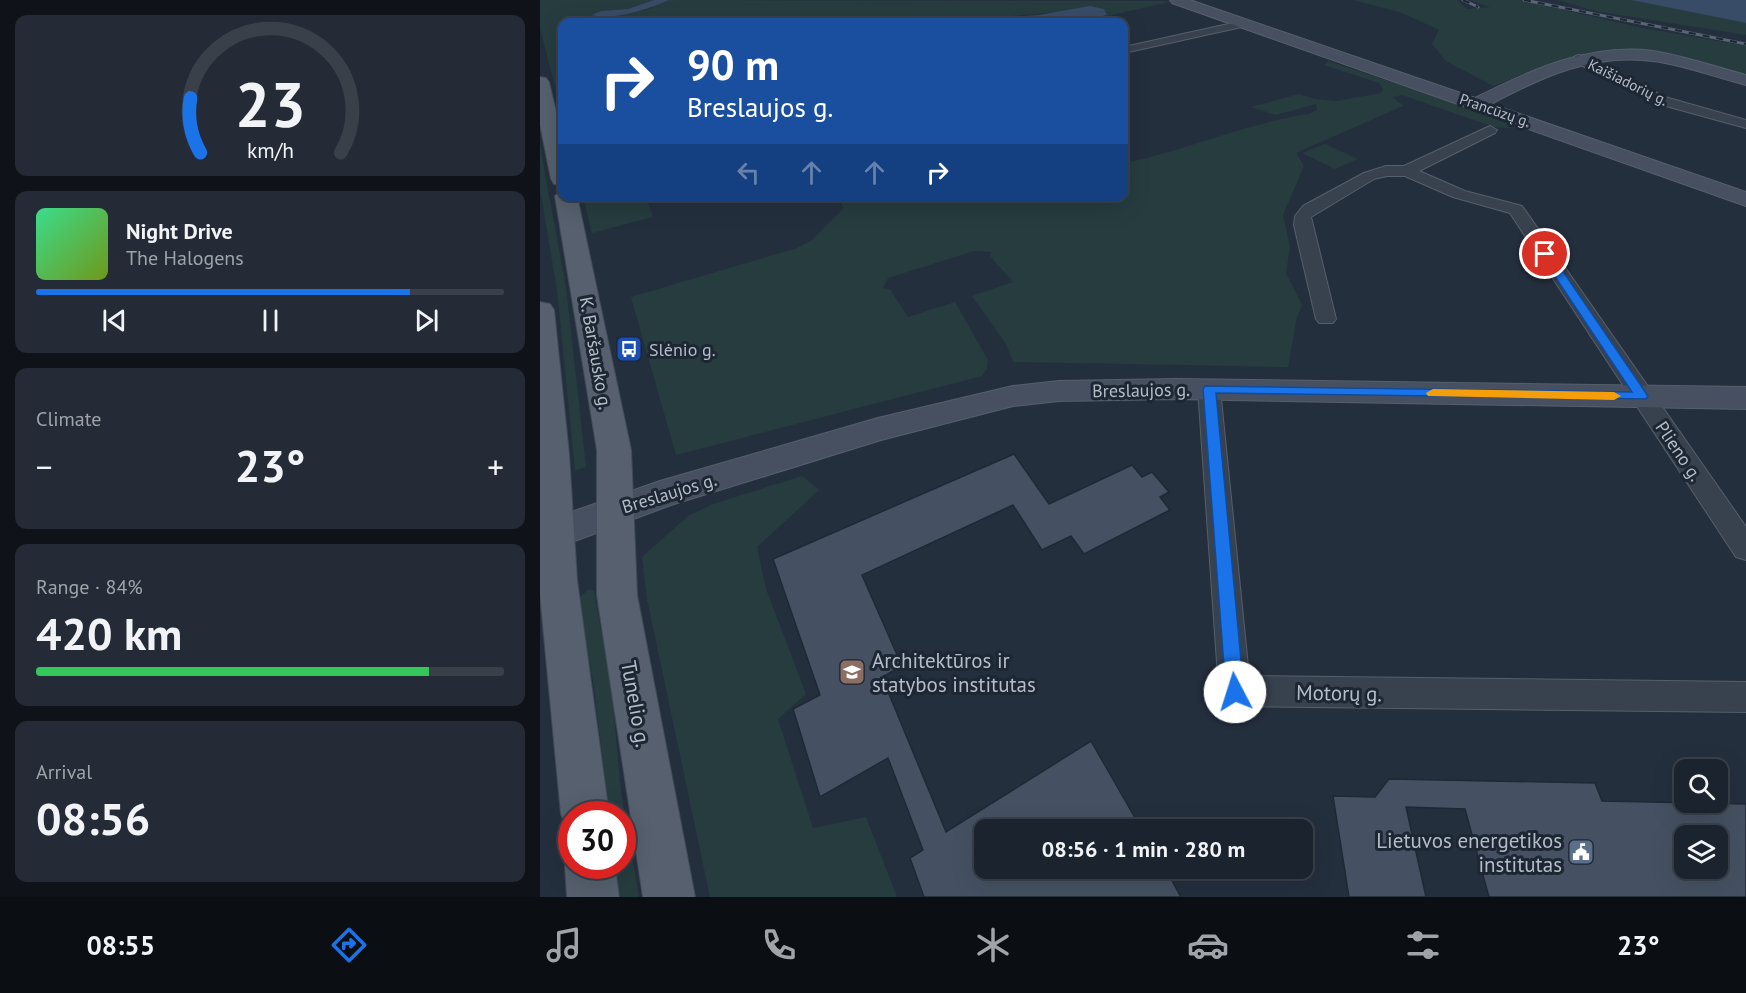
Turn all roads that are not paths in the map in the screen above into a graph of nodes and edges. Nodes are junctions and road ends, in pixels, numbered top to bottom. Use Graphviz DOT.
graph roads {
  1 [pos="1181,2"];
  2 [pos="1242,24"];
  3 [pos="1128,49"];
  4 [pos="1579,59"];
  5 [pos="1746,81"];
  6 [pos="540,82"];
  7 [pos="1477,104"];
  8 [pos="1746,124"];
  9 [pos="1490,130"];
  10 [pos="558,161"];
  11 [pos="1407,171"];
  12 [pos="1746,199"];
  13 [pos="567,201"];
  14 [pos="540,309"];
  15 [pos="1326,319"];
  16 [pos="543,381"];
  17 [pos="1209,389"];
  18 [pos="1642,396"];
  19 [pos="1746,398"];
  20 [pos="615,510"];
  21 [pos="556,532"];
  22 [pos="1746,549"];
  23 [pos="549,584"];
  24 [pos="1746,697"];
  25 [pos="583,801"];
  26 [pos="591,879"];
  27 [pos="593,897"];
  28 [pos="669,897"];
  1 -- 2 [label="street, Prancūzų g."];
  2 -- 3 [label="street"];
  2 -- 7 [label="street, Prancūzų g."];
  4 -- 5 [label="street"];
  4 -- 7 [label="street"];
  4 -- 8 [label="street, Kaišiadorių g."];
  6 -- 10 [label="main road"];
  7 -- 12 [label="street, Prancūzų g."];
  9 -- 11 [label="street, Plieno g."];
  11 -- 15 [label="street, Plieno g."];
  11 -- 18 [label="street, Plieno g."];
  13 -- 20 [label="main road, K. Baršausko g."];
  14 -- 16 [label="main road"];
  16 -- 21 [label="main road"];
  17 -- 18 [label="street, Breslaujos g."];
  17 -- 20 [label="street, Breslaujos g."];
  17 -- 24 [label="street, Motorų g."];
  18 -- 19 [label="street, Breslaujos g."];
  18 -- 22 [label="street, Plieno g."];
  20 -- 21 [label="street, Breslaujos g."];
  20 -- 28 [label="main road, Tunelio g."];
  21 -- 23 [label="main road"];
  23 -- 25 [label="main road"];
  26 -- 27 [label="main road"];
}
